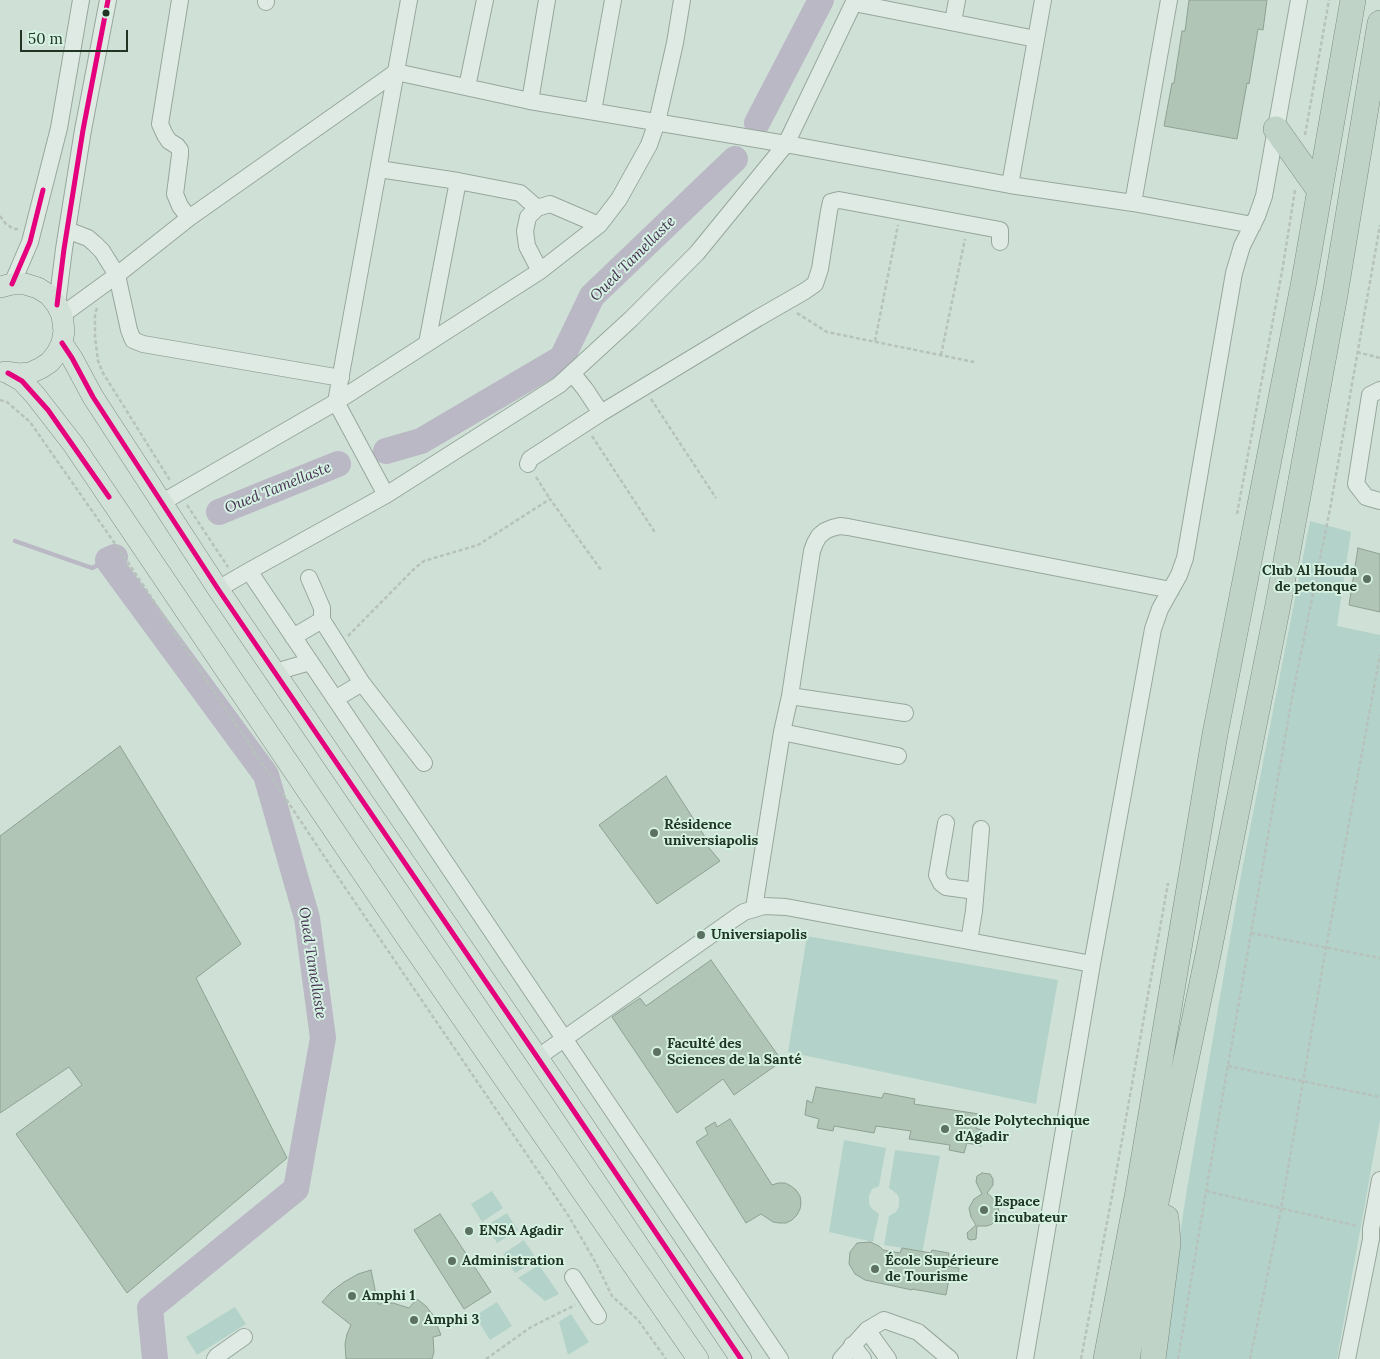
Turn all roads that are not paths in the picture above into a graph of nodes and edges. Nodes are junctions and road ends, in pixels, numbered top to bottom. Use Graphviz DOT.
graph roads {
  1 [pos="81,0"];
  2 [pos="108,0"];
  3 [pos="180,0"];
  4 [pos="409,0"];
  5 [pos="485,0"];
  6 [pos="547,0"];
  7 [pos="613,0"];
  8 [pos="682,0"];
  9 [pos="957,0"];
  10 [pos="1043,0"];
  11 [pos="1170,0"];
  12 [pos="1299,0"];
  13 [pos="1353,0"];
  14 [pos="854,2"];
  15 [pos="953,22"];
  16 [pos="1380,24"];
  17 [pos="1036,39"];
  18 [pos="396,72"];
  19 [pos="467,87"];
  20 [pos="530,101"];
  21 [pos="593,111"];
  22 [pos="657,122"];
  23 [pos="1276,129"];
  24 [pos="786,144"];
  25 [pos="379,169"];
  26 [pos="458,181"];
  27 [pos="1010,185"];
  28 [pos="1320,192"];
  29 [pos="1133,203"];
  30 [pos="537,208"];
  31 [pos="189,218"];
  32 [pos="599,225"];
  33 [pos="1252,225"];
  34 [pos="67,230"];
  35 [pos="1000,242"];
  36 [pos="540,271"];
  37 [pos="117,275"];
  38 [pos="5,281"];
  39 [pos="60,310"];
  40 [pos="62,343"];
  41 [pos="427,344"];
  42 [pos="4,372"];
  43 [pos="572,373"];
  44 [pos="341,378"];
  45 [pos="1380,390"];
  46 [pos="336,402"];
  47 [pos="601,414"];
  48 [pos="528,464"];
  49 [pos="386,495"];
  50 [pos="1380,501"];
  51 [pos="161,503"];
  52 [pos="249,571"];
  53 [pos="309,578"];
  54 [pos="218,589"];
  55 [pos="1171,590"];
  56 [pos="322,620"];
  57 [pos="293,638"];
  58 [pos="310,662"];
  59 [pos="275,672"];
  60 [pos="362,683"];
  61 [pos="790,696"];
  62 [pos="335,699"];
  63 [pos="905,713"];
  64 [pos="782,732"];
  65 [pos="898,756"];
  66 [pos="424,763"];
  67 [pos="946,823"];
  68 [pos="981,829"];
  69 [pos="975,891"];
  70 [pos="754,908"];
  71 [pos="969,941"];
  72 [pos="1092,964"];
  73 [pos="564,1039"];
  74 [pos="537,1058"];
  75 [pos="1380,1180"];
  76 [pos="1138,1192"];
  77 [pos="1378,1202"];
  78 [pos="1154,1212"];
  79 [pos="573,1277"];
  80 [pos="598,1316"];
  81 [pos="867,1330"];
  82 [pos="244,1337"];
  83 [pos="852,1346"];
  84 [pos="215,1359"];
  85 [pos="698,1359"];
  86 [pos="740,1359"];
  87 [pos="780,1359"];
  88 [pos="841,1359"];
  89 [pos="863,1359"];
  90 [pos="888,1359"];
  91 [pos="950,1359"];
  92 [pos="1025,1359"];
  93 [pos="1092,1359"];
  94 [pos="1106,1359"];
  95 [pos="1127,1359"];
  96 [pos="1153,1359"];
  97 [pos="1347,1359"];
  1 -- 38 [label="street"];
  2 -- 34 [label="street"];
  3 -- 31 [label="street"];
  4 -- 18 [label="street"];
  5 -- 19 [label="street"];
  6 -- 20 [label="street"];
  7 -- 21 [label="street"];
  8 -- 22 [label="street"];
  9 -- 15 [label="street"];
  10 -- 17 [label="street"];
  11 -- 29 [label="street"];
  12 -- 23 [label="street"];
  13 -- 28 [label="highway"];
  14 -- 15 [label="street"];
  14 -- 24 [label="street"];
  15 -- 17 [label="street"];
  16 -- 78 [label="highway"];
  17 -- 27 [label="street"];
  18 -- 19 [label="street"];
  18 -- 25 [label="street"];
  18 -- 31 [label="street"];
  19 -- 20 [label="street"];
  20 -- 21 [label="street"];
  21 -- 22 [label="street"];
  22 -- 24 [label="street"];
  22 -- 32 [label="street"];
  23 -- 28 [label="highway"];
  23 -- 33 [label="street"];
  24 -- 27 [label="street"];
  24 -- 43 [label="street"];
  25 -- 26 [label="street"];
  25 -- 44 [label="street"];
  26 -- 30 [label="street"];
  26 -- 41 [label="street"];
  27 -- 29 [label="street"];
  28 -- 76 [label="highway"];
  29 -- 33 [label="street"];
  30 -- 32 [label="street"];
  30 -- 36 [label="street"];
  31 -- 37 [label="street"];
  32 -- 36 [label="street"];
  33 -- 55 [label="street"];
  34 -- 37 [label="street"];
  34 -- 39 [label="street"];
  35 -- 47 [label="street"];
  36 -- 41 [label="street"];
  37 -- 39 [label="street"];
  37 -- 44 [label="street"];
  38 -- 39 [label="main road"];
  39 -- 40 [label="main road"];
  40 -- 42 [label="main road"];
  40 -- 51 [label="main road"];
  41 -- 46 [label="street"];
  42 -- 85 [label="main road"];
  43 -- 47 [label="street"];
  43 -- 49 [label="street"];
  44 -- 46 [label="street"];
  45 -- 50 [label="street"];
  46 -- 49 [label="street"];
  46 -- 51 [label="street"];
  47 -- 48 [label="street"];
  49 -- 52 [label="street"];
  51 -- 54 [label="main road"];
  52 -- 54 [label="street"];
  52 -- 57 [label="street"];
  53 -- 56 [label="street"];
  54 -- 59 [label="main road"];
  55 -- 61 [label="street"];
  55 -- 72 [label="street"];
  56 -- 57 [label="street"];
  56 -- 60 [label="street"];
  57 -- 58 [label="street"];
  58 -- 59 [label="street"];
  58 -- 62 [label="street"];
  59 -- 74 [label="main road"];
  60 -- 62 [label="street"];
  60 -- 66 [label="street"];
  61 -- 63 [label="street"];
  61 -- 64 [label="street"];
  62 -- 73 [label="street"];
  64 -- 65 [label="street"];
  64 -- 70 [label="street"];
  67 -- 69 [label="street"];
  68 -- 69 [label="street"];
  69 -- 71 [label="street"];
  70 -- 71 [label="street"];
  70 -- 73 [label="street"];
  71 -- 72 [label="street"];
  72 -- 92 [label="street"];
  73 -- 74 [label="street"];
  73 -- 87 [label="street"];
  74 -- 86 [label="main road"];
  75 -- 77 [label="street"];
  76 -- 93 [label="highway"];
  76 -- 94 [label="highway"];
  77 -- 97 [label="street"];
  78 -- 95 [label="highway"];
  78 -- 96 [label="highway"];
  79 -- 80 [label="street"];
  81 -- 83 [label="street"];
  81 -- 90 [label="street"];
  81 -- 91 [label="street"];
  82 -- 84 [label="street"];
  83 -- 88 [label="street"];
  83 -- 89 [label="street"];
}
